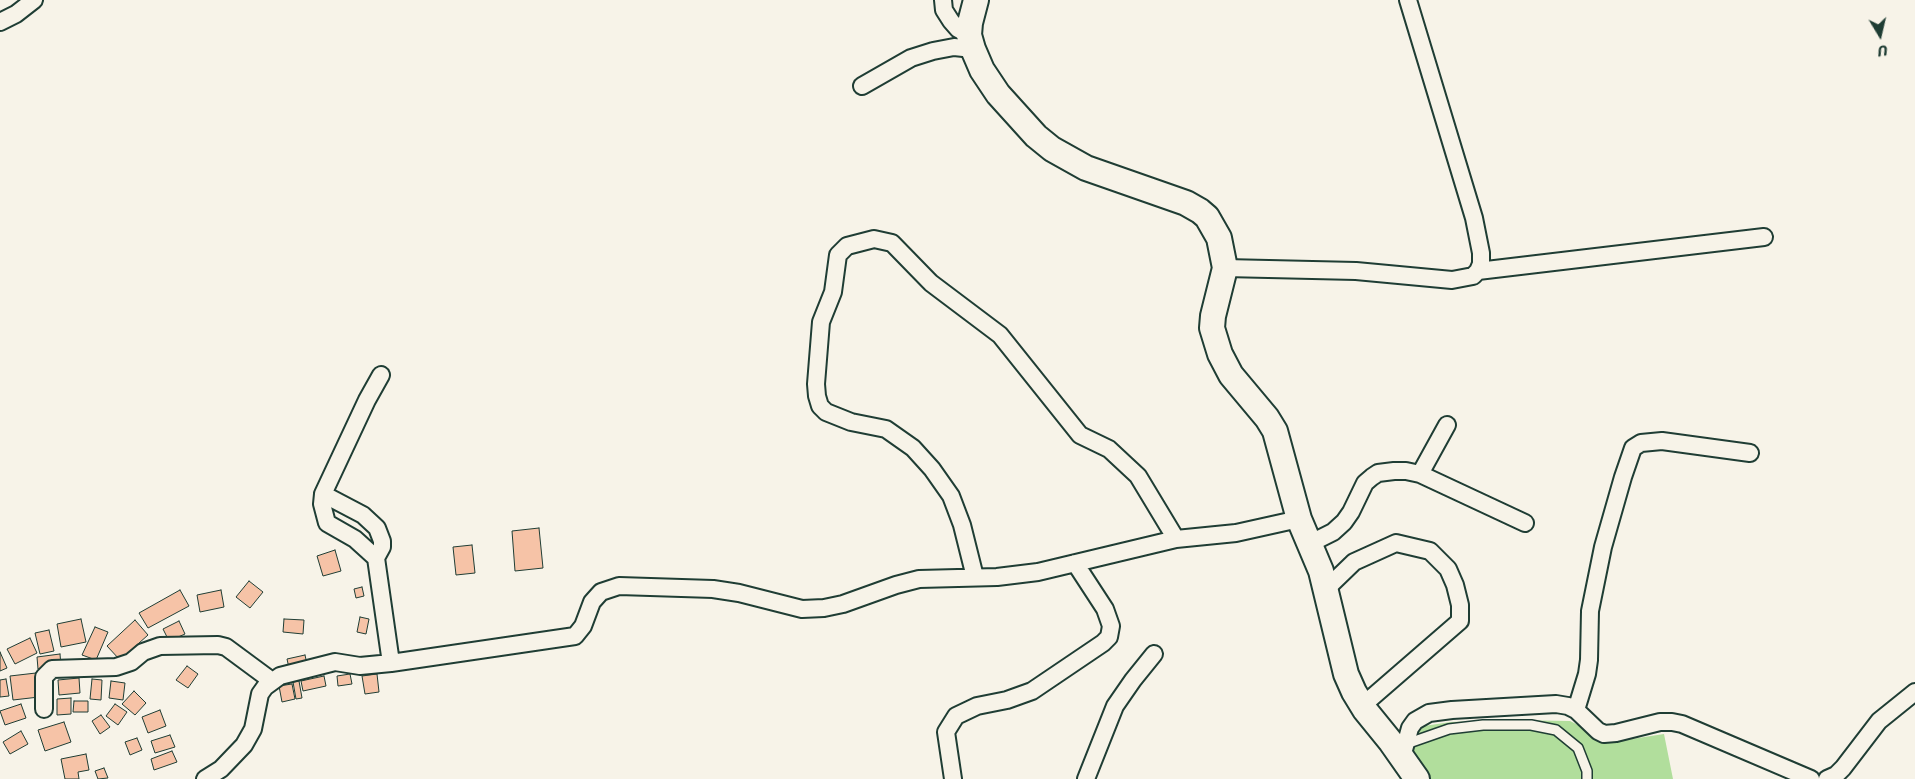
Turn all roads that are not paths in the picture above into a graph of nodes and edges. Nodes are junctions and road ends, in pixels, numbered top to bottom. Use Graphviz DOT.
graph roads {
  1 [pos="34,0"];
  2 [pos="943,0"];
  3 [pos="976,0"];
  4 [pos="1408,0"];
  5 [pos="0,22"];
  6 [pos="971,42"];
  7 [pos="862,86"];
  8 [pos="1764,237"];
  9 [pos="1225,268"];
  10 [pos="1478,271"];
  11 [pos="381,376"];
  12 [pos="1447,425"];
  13 [pos="1750,453"];
  14 [pos="1420,474"];
  15 [pos="324,494"];
  16 [pos="1299,519"];
  17 [pos="1525,523"];
  18 [pos="1176,539"];
  19 [pos="1309,544"];
  20 [pos="376,558"];
  21 [pos="1075,563"];
  22 [pos="975,577"];
  23 [pos="1325,590"];
  24 [pos="1154,654"];
  25 [pos="391,664"];
  26 [pos="272,681"];
  27 [pos="1915,692"];
  28 [pos="1362,706"];
  29 [pos="44,709"];
  30 [pos="1576,710"];
  31 [pos="1404,751"];
  32 [pos="1837,778"];
  33 [pos="205,779"];
  34 [pos="953,779"];
  35 [pos="1086,779"];
  36 [pos="1417,779"];
  37 [pos="1587,779"];
  38 [pos="1811,779"];
  1 -- 5 [label="street"];
  2 -- 6 [label="street"];
  3 -- 6 [label="street"];
  4 -- 10 [label="street"];
  6 -- 7 [label="street"];
  6 -- 9 [label="street"];
  8 -- 10 [label="street"];
  9 -- 10 [label="street"];
  9 -- 16 [label="street"];
  11 -- 15 [label="street"];
  12 -- 14 [label="street"];
  13 -- 30 [label="street"];
  14 -- 17 [label="street"];
  14 -- 19 [label="street"];
  15 -- 20 [label="street"];
  15 -- 20 [label="street"];
  16 -- 18 [label="street"];
  16 -- 19 [label="street"];
  18 -- 21 [label="street"];
  18 -- 22 [label="street"];
  19 -- 23 [label="street"];
  20 -- 25 [label="street"];
  21 -- 22 [label="street"];
  21 -- 34 [label="street"];
  22 -- 25 [label="street"];
  23 -- 28 [label="street"];
  23 -- 28 [label="street"];
  24 -- 35 [label="street"];
  25 -- 26 [label="street"];
  26 -- 29 [label="street"];
  26 -- 33 [label="street"];
  27 -- 32 [label="street"];
  28 -- 31 [label="street"];
  30 -- 31 [label="street"];
  30 -- 38 [label="street"];
  31 -- 36 [label="street"];
  31 -- 37 [label="lane"];
}
